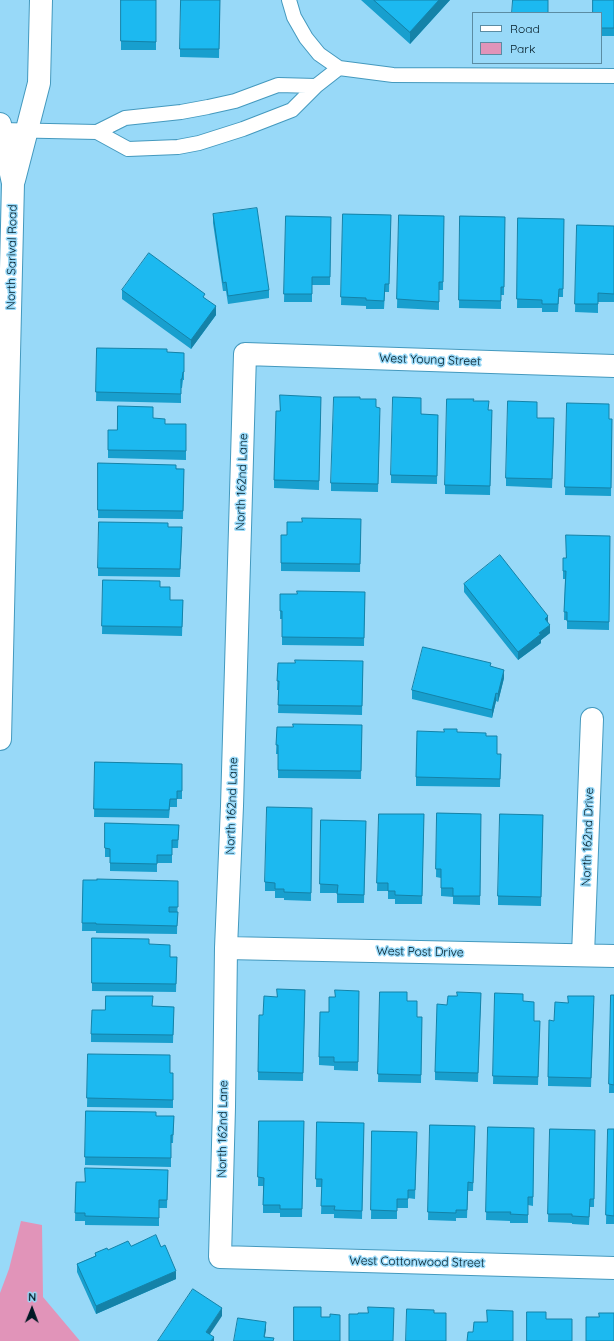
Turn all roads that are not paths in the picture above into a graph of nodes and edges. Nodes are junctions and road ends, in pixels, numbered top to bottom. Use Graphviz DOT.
graph roads {
  1 [pos="41,0"];
  2 [pos="288,0"];
  3 [pos="339,68"];
  4 [pos="614,76"];
  5 [pos="316,86"];
  6 [pos="0,127"];
  7 [pos="27,131"];
  8 [pos="97,132"];
  9 [pos="13,183"];
  10 [pos="5,335"];
  11 [pos="245,354"];
  12 [pos="614,366"];
  13 [pos="592,719"];
  14 [pos="0,739"];
  15 [pos="226,948"];
  16 [pos="583,955"];
  17 [pos="614,956"];
  18 [pos="220,1257"];
  19 [pos="614,1268"];
  1 -- 7 [label="street, North Sarival Road"];
  2 -- 3 [label="lane"];
  3 -- 4 [label="lane"];
  3 -- 5 [label="lane"];
  5 -- 8 [label="lane"];
  5 -- 8 [label="lane"];
  6 -- 7 [label="lane"];
  6 -- 9 [label="street, North Sarival Road"];
  7 -- 8 [label="lane"];
  7 -- 9 [label="street, North Sarival Road"];
  9 -- 10 [label="street, North Sarival Road"];
  10 -- 14 [label="street, North Sarival Road"];
  11 -- 12 [label="street, West Young Street"];
  11 -- 15 [label="street, North 162nd Lane"];
  13 -- 16 [label="street, North 162nd Drive"];
  15 -- 16 [label="street, West Post Drive"];
  15 -- 18 [label="street, North 162nd Lane"];
  16 -- 17 [label="street, West Post Drive"];
  18 -- 19 [label="street, West Cottonwood Street"];
}
